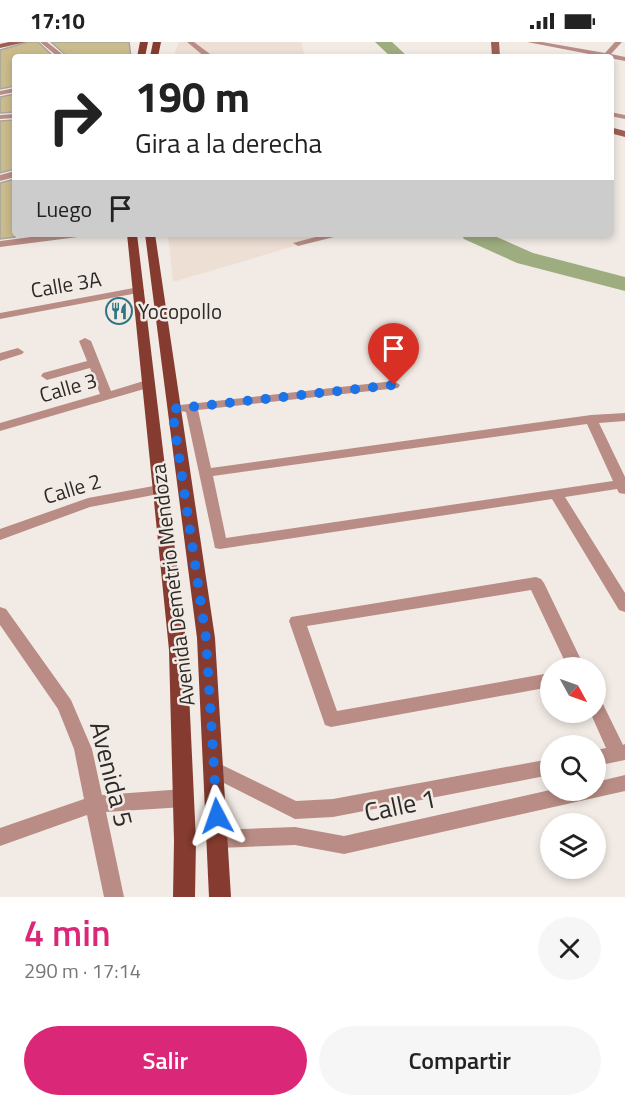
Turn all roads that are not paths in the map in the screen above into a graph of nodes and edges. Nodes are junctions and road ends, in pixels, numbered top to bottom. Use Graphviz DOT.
graph roads {
  1 [pos="22,42"];
  2 [pos="43,42"];
  3 [pos="190,42"];
  4 [pos="530,42"];
  5 [pos="0,46"];
  6 [pos="58,54"];
  7 [pos="206,54"];
  8 [pos="588,54"];
  9 [pos="52,237"];
  10 [pos="132,237"];
  11 [pos="150,237"];
  12 [pos="327,237"];
  13 [pos="0,243"];
  14 [pos="298,243"];
  15 [pos="139,291"];
  16 [pos="0,316"];
  17 [pos="85,341"];
  18 [pos="18,352"];
  19 [pos="0,357"];
  20 [pos="93,363"];
  21 [pos="47,376"];
  22 [pos="147,384"];
  23 [pos="394,385"];
  24 [pos="107,396"];
  25 [pos="191,407"];
  26 [pos="172,409"];
  27 [pos="625,417"];
  28 [pos="591,419"];
  29 [pos="0,427"];
  30 [pos="206,473"];
  31 [pos="623,488"];
  32 [pos="159,490"];
  33 [pos="555,493"];
  34 [pos="0,535"];
  35 [pos="625,606"];
  36 [pos="0,613"];
  37 [pos="572,657"];
  38 [pos="540,682"];
  39 [pos="605,723"];
  40 [pos="621,753"];
  41 [pos="606,756"];
  42 [pos="214,769"];
  43 [pos="540,769"];
  44 [pos="625,783"];
  45 [pos="606,787"];
  46 [pos="184,798"];
  47 [pos="543,801"];
  48 [pos="94,804"];
  49 [pos="295,810"];
  50 [pos="1,836"];
  51 [pos="295,836"];
  52 [pos="219,839"];
  53 [pos="114,897"];
  54 [pos="184,897"];
  55 [pos="220,897"];
  1 -- 5 [label="main road"];
  2 -- 6 [label="street"];
  3 -- 7 [label="street"];
  4 -- 8 [label="street"];
  9 -- 13 [label="street"];
  10 -- 15 [label="main road, Avenida Demetrio Mendoza"];
  11 -- 26 [label="main road, Avenida Demetrio Mendoza"];
  12 -- 14 [label="street"];
  15 -- 16 [label="street, Calle 3A"];
  15 -- 22 [label="main road, Avenida Demetrio Mendoza"];
  17 -- 20 [label="street"];
  18 -- 19 [label="street"];
  20 -- 21 [label="street"];
  20 -- 24 [label="street"];
  22 -- 24 [label="street, Calle 3"];
  22 -- 32 [label="main road, Avenida Demetrio Mendoza"];
  23 -- 25 [label="street"];
  24 -- 29 [label="street, Calle 3"];
  25 -- 26 [label="street"];
  25 -- 30 [label="street"];
  26 -- 42 [label="main road, Avenida Demetrio Mendoza"];
  27 -- 28 [label="street"];
  28 -- 30 [label="street"];
  28 -- 31 [label="street"];
  30 -- 33 [label="street"];
  31 -- 33 [label="street"];
  32 -- 34 [label="street, Calle 2"];
  32 -- 46 [label="main road, Avenida Demetrio Mendoza"];
  33 -- 35 [label="street"];
  36 -- 48 [label="street, Avenida 5"];
  37 -- 38 [label="street"];
  39 -- 40 [label="street"];
  40 -- 41 [label="street"];
  42 -- 49 [label="street, Calle 1"];
  42 -- 52 [label="main road, Avenida Demetrio Mendoza"];
  43 -- 49 [label="street, Calle 1"];
  44 -- 45 [label="street, Calle 1"];
  46 -- 48 [label="street"];
  46 -- 54 [label="main road, Avenida Demetrio Mendoza"];
  47 -- 51 [label="street, Calle 1"];
  48 -- 50 [label="street"];
  48 -- 53 [label="street, Avenida 5"];
  49 -- 51 [label="street"];
  51 -- 52 [label="street, Calle 1"];
  52 -- 55 [label="main road, Avenida Demetrio Mendoza"];
}
